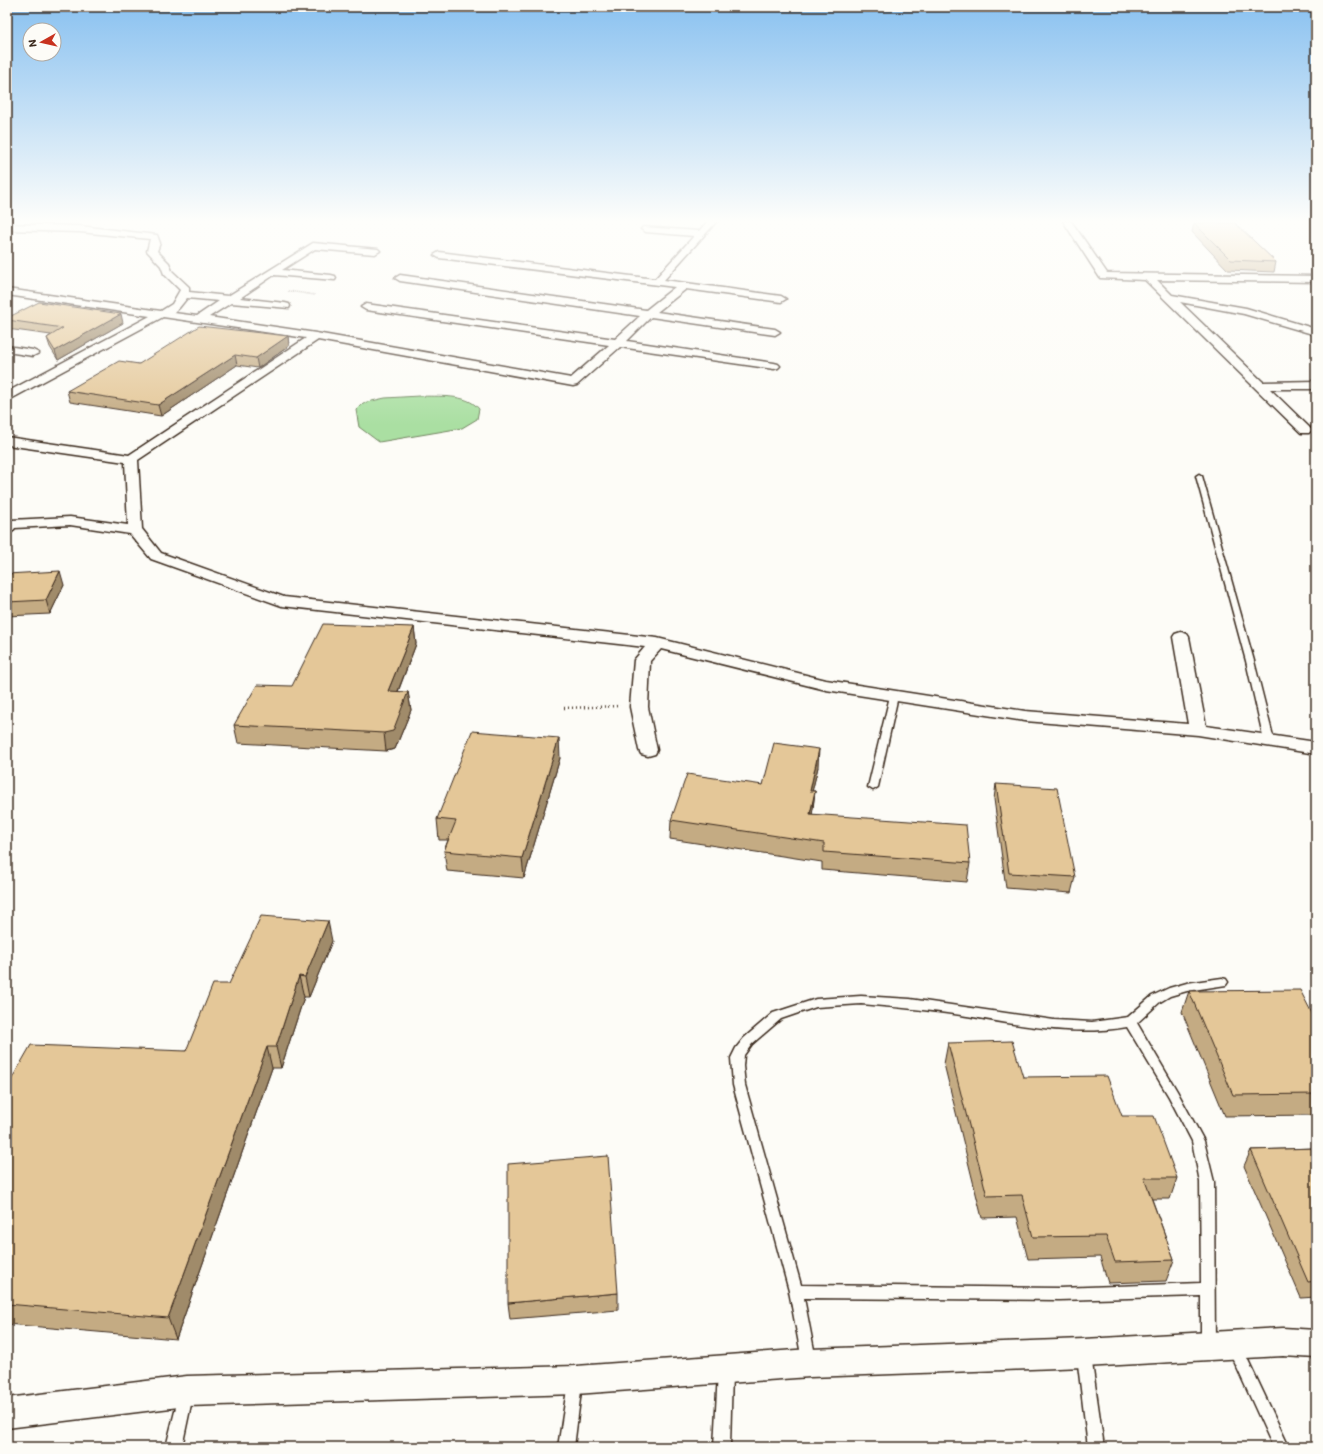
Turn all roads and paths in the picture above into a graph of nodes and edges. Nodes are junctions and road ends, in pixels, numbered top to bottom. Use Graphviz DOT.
graph roads {
  1 [pos="185,289"];
  2 [pos="247,289"];
  3 [pos="477,289"];
  4 [pos="679,289"];
  5 [pos="705,289"];
  6 [pos="1159,289"];
  7 [pos="7,292"];
  8 [pos="183,294"];
  9 [pos="1167,297"];
  10 [pos="781,299"];
  11 [pos="229,300"];
  12 [pos="7,302"];
  13 [pos="285,306"];
  14 [pos="366,307"];
  15 [pos="649,313"];
  16 [pos="159,315"];
  17 [pos="109,317"];
  18 [pos="199,319"];
  19 [pos="775,332"];
  20 [pos="1316,332"];
  21 [pos="316,336"];
  22 [pos="618,343"];
  23 [pos="7,349"];
  24 [pos="34,353"];
  25 [pos="774,366"];
  26 [pos="1316,385"];
  27 [pos="1260,386"];
  28 [pos="7,398"];
  29 [pos="1305,430"];
  30 [pos="7,441"];
  31 [pos="131,459"];
  32 [pos="1199,476"];
  33 [pos="7,529"];
  34 [pos="136,530"];
  35 [pos="1181,637"];
  36 [pos="657,643"];
  37 [pos="894,696"];
  38 [pos="639,706"];
  39 [pos="564,708"];
  40 [pos="1198,730"];
  41 [pos="1269,740"];
  42 [pos="1316,748"];
  43 [pos="648,750"];
  44 [pos="873,787"];
  45 [pos="1222,982"];
  46 [pos="1130,1022"];
  47 [pos="1208,1289"];
  48 [pos="796,1291"];
  49 [pos="1316,1344"];
  50 [pos="1221,1345"];
  51 [pos="1084,1353"];
  52 [pos="810,1363"];
  53 [pos="725,1370"];
  54 [pos="576,1380"];
  55 [pos="187,1391"];
  56 [pos="7,1413"];
  57 [pos="174,1447"];
  58 [pos="566,1447"];
  59 [pos="722,1447"];
  60 [pos="1096,1447"];
  61 [pos="1281,1447"];
  1 -- 8 [label="street"];
  2 -- 11 [label="street"];
  3 -- 15 [label="street"];
  4 -- 15 [label="street"];
  5 -- 10 [label="street"];
  6 -- 9 [label="street"];
  7 -- 16 [label="street"];
  8 -- 11 [label="street"];
  8 -- 16 [label="street"];
  9 -- 20 [label="street"];
  9 -- 27 [label="street"];
  11 -- 13 [label="street"];
  11 -- 18 [label="street"];
  12 -- 17 [label="street"];
  14 -- 22 [label="street"];
  15 -- 19 [label="street"];
  15 -- 22 [label="street"];
  16 -- 18 [label="street"];
  16 -- 28 [label="street"];
  18 -- 21 [label="street"];
  21 -- 22 [label="street"];
  21 -- 31 [label="street"];
  22 -- 25 [label="street"];
  23 -- 24 [label="street"];
  26 -- 27 [label="street"];
  27 -- 29 [label="street"];
  30 -- 31 [label="street"];
  31 -- 34 [label="street"];
  32 -- 41 [label="lane"];
  33 -- 34 [label="street"];
  34 -- 36 [label="street"];
  35 -- 40 [label="street"];
  36 -- 37 [label="street"];
  36 -- 38 [label="street"];
  37 -- 40 [label="street"];
  37 -- 44 [label="lane"];
  38 -- 39 [label="path"];
  38 -- 43 [label="street"];
  40 -- 41 [label="street"];
  41 -- 42 [label="street"];
  45 -- 46 [label="lane"];
  46 -- 47 [label="lane"];
  46 -- 48 [label="lane"];
  47 -- 48 [label="lane"];
  47 -- 50 [label="lane"];
  48 -- 52 [label="lane"];
  49 -- 50 [label="street"];
  50 -- 51 [label="street"];
  50 -- 61 [label="lane"];
  51 -- 52 [label="street"];
  51 -- 60 [label="lane"];
  52 -- 53 [label="street"];
  53 -- 54 [label="street"];
  53 -- 59 [label="lane"];
  54 -- 55 [label="street"];
  54 -- 58 [label="lane"];
  55 -- 56 [label="street"];
  55 -- 57 [label="lane"];
}
